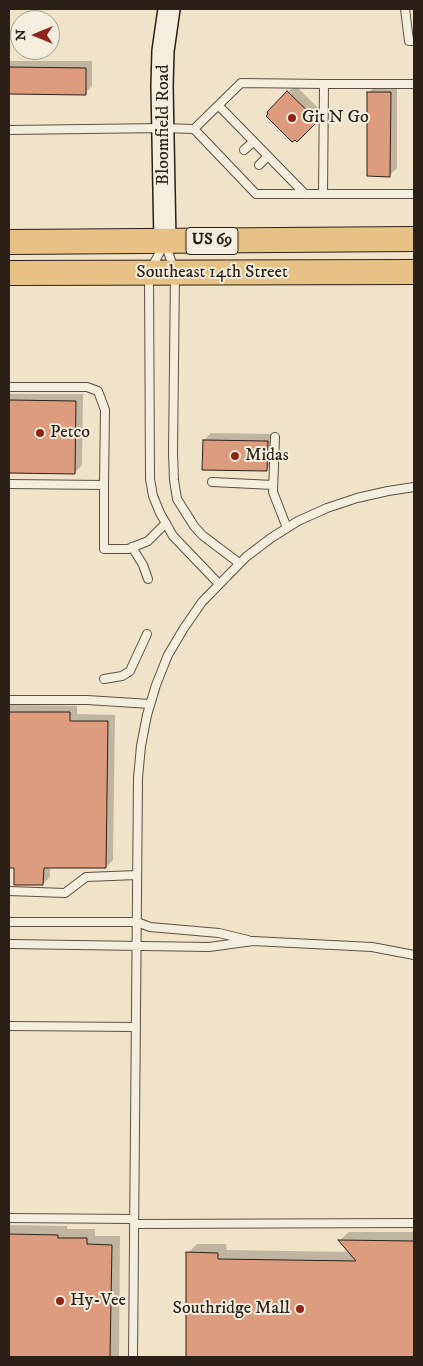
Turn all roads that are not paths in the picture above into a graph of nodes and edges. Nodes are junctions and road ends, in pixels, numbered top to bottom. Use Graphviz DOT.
graph roads {
  1 [pos="169,9"];
  2 [pos="405,9"];
  3 [pos="414,41"];
  4 [pos="324,84"];
  5 [pos="414,84"];
  6 [pos="219,106"];
  7 [pos="163,128"];
  8 [pos="194,129"];
  9 [pos="9,130"];
  10 [pos="253,142"];
  11 [pos="244,150"];
  12 [pos="268,156"];
  13 [pos="259,165"];
  14 [pos="305,194"];
  15 [pos="323,194"];
  16 [pos="414,194"];
  17 [pos="414,239"];
  18 [pos="9,242"];
  19 [pos="165,242"];
  20 [pos="175,272"];
  21 [pos="414,272"];
  22 [pos="9,273"];
  23 [pos="149,273"];
  24 [pos="9,387"];
  25 [pos="275,437"];
  26 [pos="212,482"];
  27 [pos="9,484"];
  28 [pos="104,485"];
  29 [pos="274,485"];
  30 [pos="414,487"];
  31 [pos="166,523"];
  32 [pos="287,528"];
  33 [pos="132,547"];
  34 [pos="240,563"];
  35 [pos="148,579"];
  36 [pos="219,584"];
  37 [pos="147,634"];
  38 [pos="104,679"];
  39 [pos="9,700"];
  40 [pos="150,704"];
  41 [pos="137,876"];
  42 [pos="9,891"];
  43 [pos="9,922"];
  44 [pos="137,922"];
  45 [pos="253,941"];
  46 [pos="9,944"];
  47 [pos="136,946"];
  48 [pos="414,955"];
  49 [pos="9,1026"];
  50 [pos="136,1027"];
  51 [pos="9,1218"];
  52 [pos="134,1222"];
  53 [pos="414,1224"];
  54 [pos="133,1357"];
  1 -- 7 [label="street, Bloomfield Road"];
  2 -- 3 [label="lane"];
  4 -- 5 [label="lane"];
  4 -- 6 [label="lane"];
  4 -- 15 [label="lane"];
  6 -- 8 [label="lane"];
  6 -- 10 [label="lane"];
  7 -- 8 [label="lane"];
  7 -- 9 [label="lane"];
  7 -- 19 [label="street, Bloomfield Road"];
  8 -- 14 [label="lane"];
  10 -- 11 [label="lane"];
  10 -- 12 [label="lane"];
  12 -- 13 [label="lane"];
  12 -- 14 [label="lane"];
  14 -- 15 [label="lane"];
  15 -- 16 [label="lane"];
  17 -- 19 [label="main road, Southeast 14th Street / US 69"];
  18 -- 19 [label="main road, Southeast 14th Street / US 69"];
  19 -- 20 [label="lane"];
  19 -- 23 [label="lane"];
  20 -- 21 [label="main road, Southeast 14th Street / US 69"];
  20 -- 23 [label="main road, Southeast 14th Street / US 69"];
  20 -- 34 [label="lane"];
  22 -- 23 [label="main road, Southeast 14th Street / US 69"];
  23 -- 31 [label="lane"];
  24 -- 28 [label="lane"];
  25 -- 29 [label="lane"];
  26 -- 29 [label="lane"];
  27 -- 28 [label="lane"];
  28 -- 33 [label="lane"];
  29 -- 32 [label="lane"];
  30 -- 32 [label="lane"];
  31 -- 33 [label="lane"];
  31 -- 36 [label="lane"];
  32 -- 34 [label="lane"];
  33 -- 35 [label="lane"];
  34 -- 36 [label="lane"];
  36 -- 40 [label="lane"];
  37 -- 38 [label="lane"];
  39 -- 40 [label="lane"];
  40 -- 41 [label="lane"];
  41 -- 42 [label="lane"];
  41 -- 44 [label="lane"];
  43 -- 44 [label="lane"];
  44 -- 45 [label="lane"];
  44 -- 47 [label="lane"];
  45 -- 47 [label="lane"];
  45 -- 48 [label="lane"];
  46 -- 47 [label="lane"];
  47 -- 50 [label="lane"];
  49 -- 50 [label="lane"];
  50 -- 52 [label="lane"];
  51 -- 52 [label="lane"];
  52 -- 53 [label="lane"];
  52 -- 54 [label="lane"];
}
